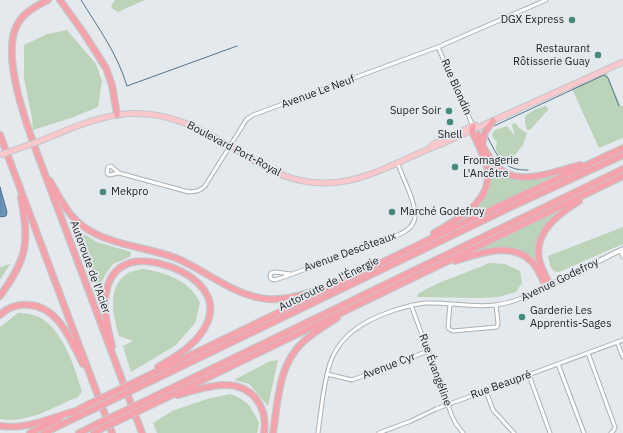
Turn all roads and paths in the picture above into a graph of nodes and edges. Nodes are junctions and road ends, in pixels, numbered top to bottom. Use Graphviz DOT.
graph roads {
  1 [pos="48,0"];
  2 [pos="60,0"];
  3 [pos="546,0"];
  4 [pos="438,48"];
  5 [pos="623,62"];
  6 [pos="533,102"];
  7 [pos="117,115"];
  8 [pos="493,121"];
  9 [pos="473,128"];
  10 [pos="0,135"];
  11 [pos="482,144"];
  12 [pos="230,146"];
  13 [pos="623,148"];
  14 [pos="0,155"];
  15 [pos="623,156"];
  16 [pos="39,160"];
  17 [pos="596,161"];
  18 [pos="397,162"];
  19 [pos="623,169"];
  20 [pos="119,173"];
  21 [pos="623,176"];
  22 [pos="18,182"];
  23 [pos="597,188"];
  24 [pos="410,248"];
  25 [pos="622,250"];
  26 [pos="623,256"];
  27 [pos="437,266"];
  28 [pos="291,274"];
  29 [pos="336,284"];
  30 [pos="548,286"];
  31 [pos="0,296"];
  32 [pos="370,299"];
  33 [pos="450,304"];
  34 [pos="411,305"];
  35 [pos="496,305"];
  36 [pos="0,315"];
  37 [pos="623,340"];
  38 [pos="617,342"];
  39 [pos="428,351"];
  40 [pos="588,353"];
  41 [pos="623,357"];
  42 [pos="116,364"];
  43 [pos="558,364"];
  44 [pos="327,374"];
  45 [pos="529,374"];
  46 [pos="137,381"];
  47 [pos="94,384"];
  48 [pos="132,387"];
  49 [pos="486,391"];
  50 [pos="166,398"];
  51 [pos="448,404"];
  52 [pos="92,406"];
  53 [pos="140,407"];
  54 [pos="75,411"];
  55 [pos="0,426"];
  56 [pos="100,426"];
  57 [pos="142,431"];
  58 [pos="30,433"];
  59 [pos="44,433"];
  60 [pos="79,433"];
  61 [pos="94,433"];
  62 [pos="112,433"];
  63 [pos="264,433"];
  64 [pos="273,433"];
  65 [pos="318,433"];
  66 [pos="379,433"];
  67 [pos="463,433"];
  68 [pos="514,433"];
  69 [pos="550,433"];
  70 [pos="584,433"];
  71 [pos="611,433"];
  1 -- 16 [label="highway, Autoroute de l'Acier"];
  2 -- 7 [label="highway"];
  3 -- 4 [label="street, Avenue Le Neuf"];
  4 -- 9 [label="street, Rue Blondin"];
  4 -- 12 [label="street, Avenue Le Neuf"];
  5 -- 6 [label="main road, Boulevard Port-Royal"];
  6 -- 8 [label="main road, Boulevard Port-Royal"];
  6 -- 9 [label="main road, Boulevard Port-Royal"];
  7 -- 12 [label="main road, Boulevard Port-Royal"];
  7 -- 14 [label="main road, Boulevard Port-Royal, bridge"];
  8 -- 9 [label="main road, Boulevard Port-Royal"];
  8 -- 11 [label="highway"];
  9 -- 11 [label="highway"];
  9 -- 18 [label="main road, Boulevard Port-Royal"];
  9 -- 24 [label="highway"];
  10 -- 22 [label="highway"];
  11 -- 17 [label="highway"];
  12 -- 18 [label="main road, Boulevard Port-Royal"];
  12 -- 20 [label="street, Avenue Le Neuf"];
  13 -- 17 [label="highway"];
  15 -- 48 [label="highway, Autoroute de l'Énergie"];
  16 -- 29 [label="highway"];
  16 -- 42 [label="highway, Autoroute de l'Acier"];
  17 -- 24 [label="highway"];
  18 -- 28 [label="street, Avenue Descôteaux"];
  19 -- 53 [label="highway"];
  21 -- 23 [label="highway"];
  22 -- 31 [label="highway"];
  22 -- 47 [label="highway"];
  23 -- 27 [label="highway"];
  23 -- 30 [label="highway"];
  24 -- 29 [label="highway"];
  25 -- 26 [label="street"];
  25 -- 30 [label="street, Avenue Godefroy"];
  27 -- 30 [label="highway"];
  27 -- 32 [label="highway"];
  28 -- 28 [label="street, Avenue Descôteaux"];
  29 -- 46 [label="highway"];
  30 -- 35 [label="street, Avenue Godefroy"];
  32 -- 50 [label="highway"];
  32 -- 64 [label="highway"];
  33 -- 34 [label="street, Avenue Godefroy"];
  33 -- 35 [label="street, Avenue Godefroy"];
  33 -- 35 [label="street"];
  34 -- 39 [label="street, Rue Évangéline"];
  34 -- 44 [label="street, Avenue Godefroy"];
  36 -- 47 [label="highway"];
  37 -- 38 [label="street, Rue Beaupré"];
  38 -- 40 [label="street, Rue Beaupré"];
  38 -- 41 [label="street"];
  39 -- 44 [label="street, Avenue Cyr"];
  39 -- 51 [label="street, Rue Évangéline"];
  40 -- 43 [label="street, Rue Beaupré"];
  40 -- 71 [label="street"];
  42 -- 46 [label="highway"];
  42 -- 57 [label="highway, Autoroute de l'Acier"];
  43 -- 45 [label="street, Rue Beaupré"];
  43 -- 70 [label="street"];
  44 -- 65 [label="street, Avenue Godefroy"];
  45 -- 49 [label="street, Rue Beaupré"];
  45 -- 69 [label="street"];
  46 -- 48 [label="highway"];
  47 -- 62 [label="highway"];
  48 -- 52 [label="highway, Autoroute de l'Énergie, bridge"];
  49 -- 51 [label="street, Rue Beaupré"];
  49 -- 68 [label="street"];
  50 -- 53 [label="highway"];
  50 -- 63 [label="highway"];
  51 -- 66 [label="street, Rue Beaupré"];
  51 -- 67 [label="street, Rue Évangéline"];
  52 -- 54 [label="highway"];
  52 -- 59 [label="highway, Autoroute de l'Énergie"];
  53 -- 56 [label="highway, bridge"];
  54 -- 55 [label="highway"];
  54 -- 58 [label="highway"];
  56 -- 60 [label="highway"];
  56 -- 61 [label="highway"];
}
